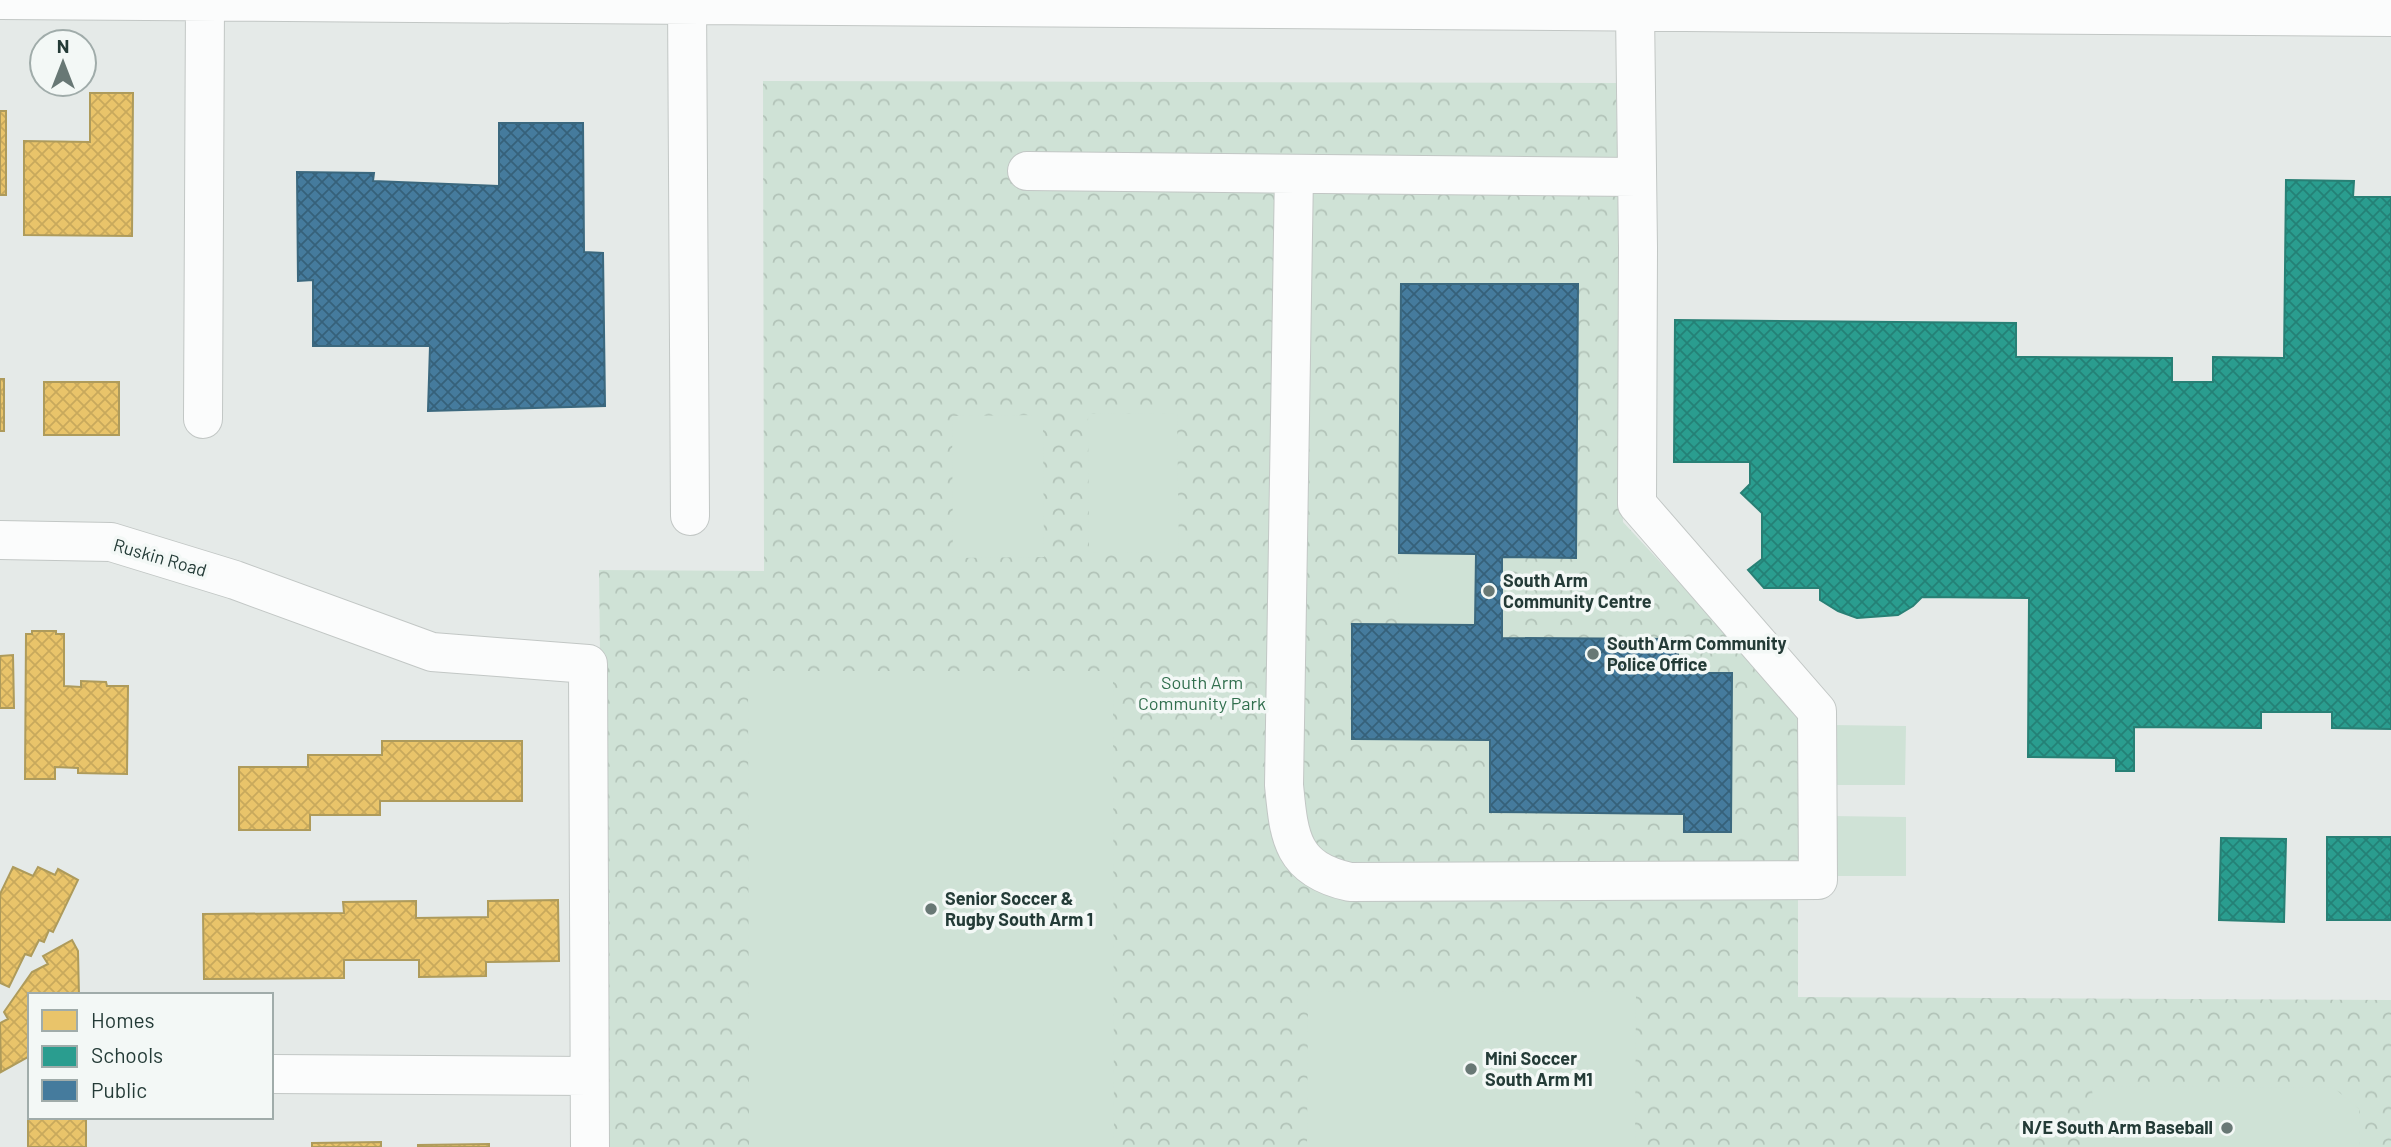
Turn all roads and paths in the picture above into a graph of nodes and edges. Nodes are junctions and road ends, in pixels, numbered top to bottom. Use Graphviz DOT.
graph roads {
  1 [pos="0,0"];
  2 [pos="205,2"];
  3 [pos="411,2"];
  4 [pos="687,3"];
  5 [pos="1978,7"];
  6 [pos="1635,11"];
  7 [pos="2391,17"];
  8 [pos="1027,171"];
  9 [pos="1294,174"];
  10 [pos="1637,177"];
  11 [pos="203,419"];
  12 [pos="690,516"];
  13 [pos="0,540"];
  14 [pos="273,1074"];
  15 [pos="589,1076"];
  16 [pos="590,1147"];
  1 -- 2 [label="street"];
  2 -- 3 [label="street"];
  2 -- 11 [label="street"];
  3 -- 4 [label="street"];
  4 -- 6 [label="street"];
  4 -- 12 [label="street"];
  5 -- 6 [label="street"];
  5 -- 7 [label="street"];
  6 -- 10 [label="street"];
  8 -- 9 [label="street"];
  9 -- 10 [label="street"];
  9 -- 10 [label="street"];
  13 -- 15 [label="street, Ruskin Road"];
  14 -- 15 [label="street"];
  15 -- 16 [label="street"];
}
